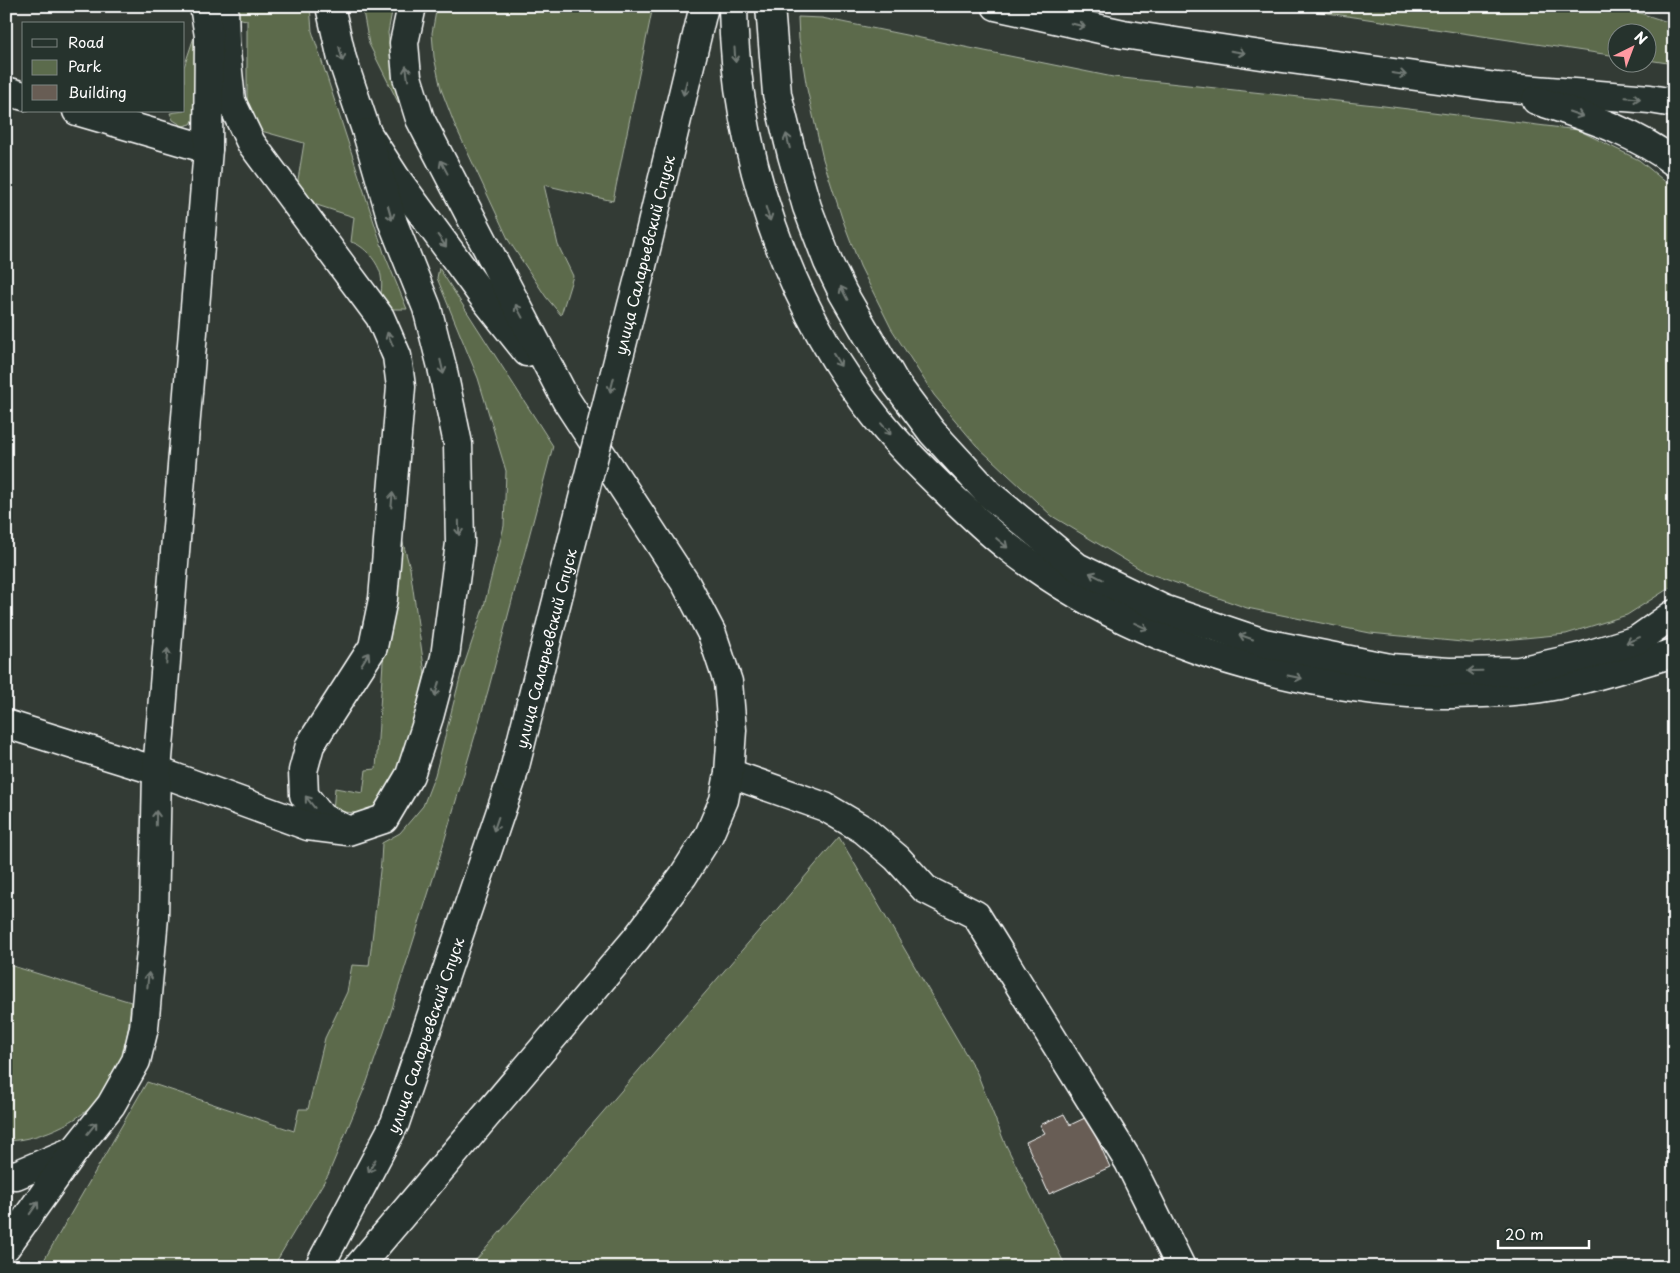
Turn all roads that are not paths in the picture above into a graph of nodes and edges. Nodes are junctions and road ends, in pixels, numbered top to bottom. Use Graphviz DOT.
graph roads {
  1 [pos="204,6"];
  2 [pos="224,6"];
  3 [pos="330,6"];
  4 [pos="412,6"];
  5 [pos="704,6"];
  6 [pos="733,6"];
  7 [pos="770,6"];
  8 [pos="996,6"];
  9 [pos="1497,87"];
  10 [pos="6,91"];
  11 [pos="22,95"];
  12 [pos="1674,103"];
  13 [pos="80,112"];
  14 [pos="367,133"];
  15 [pos="208,149"];
  16 [pos="1674,162"];
  17 [pos="566,400"];
  18 [pos="1674,614"];
  19 [pos="1674,653"];
  20 [pos="6,724"];
  21 [pos="157,772"];
  22 [pos="729,773"];
  23 [pos="348,831"];
  24 [pos="74,1150"];
  25 [pos="6,1174"];
  26 [pos="6,1248"];
  27 [pos="319,1267"];
  28 [pos="358,1267"];
  29 [pos="1181,1267"];
  1 -- 15 [label="main road"];
  23 -- 2 [label="main road, one-way"];
  3 -- 14 [label="main road, one-way"];
  17 -- 4 [label="main road, one-way"];
  5 -- 27 [label="main road, улица Саларьевский Спуск, one-way, bridge"];
  6 -- 19 [label="main road, one-way"];
  18 -- 7 [label="main road, one-way"];
  8 -- 9 [label="main road, one-way"];
  9 -- 12 [label="main road, one-way"];
  9 -- 16 [label="main road, one-way"];
  10 -- 11 [label="main road"];
  13 -- 15 [label="main road"];
  14 -- 17 [label="main road, one-way"];
  14 -- 23 [label="main road, one-way"];
  21 -- 15 [label="main road, one-way"];
  17 -- 22 [label="main road"];
  20 -- 21 [label="main road"];
  21 -- 23 [label="main road"];
  24 -- 21 [label="main road, one-way"];
  22 -- 28 [label="main road"];
  22 -- 29 [label="main road"];
  24 -- 25 [label="main road"];
  26 -- 24 [label="main road, one-way"];
}
